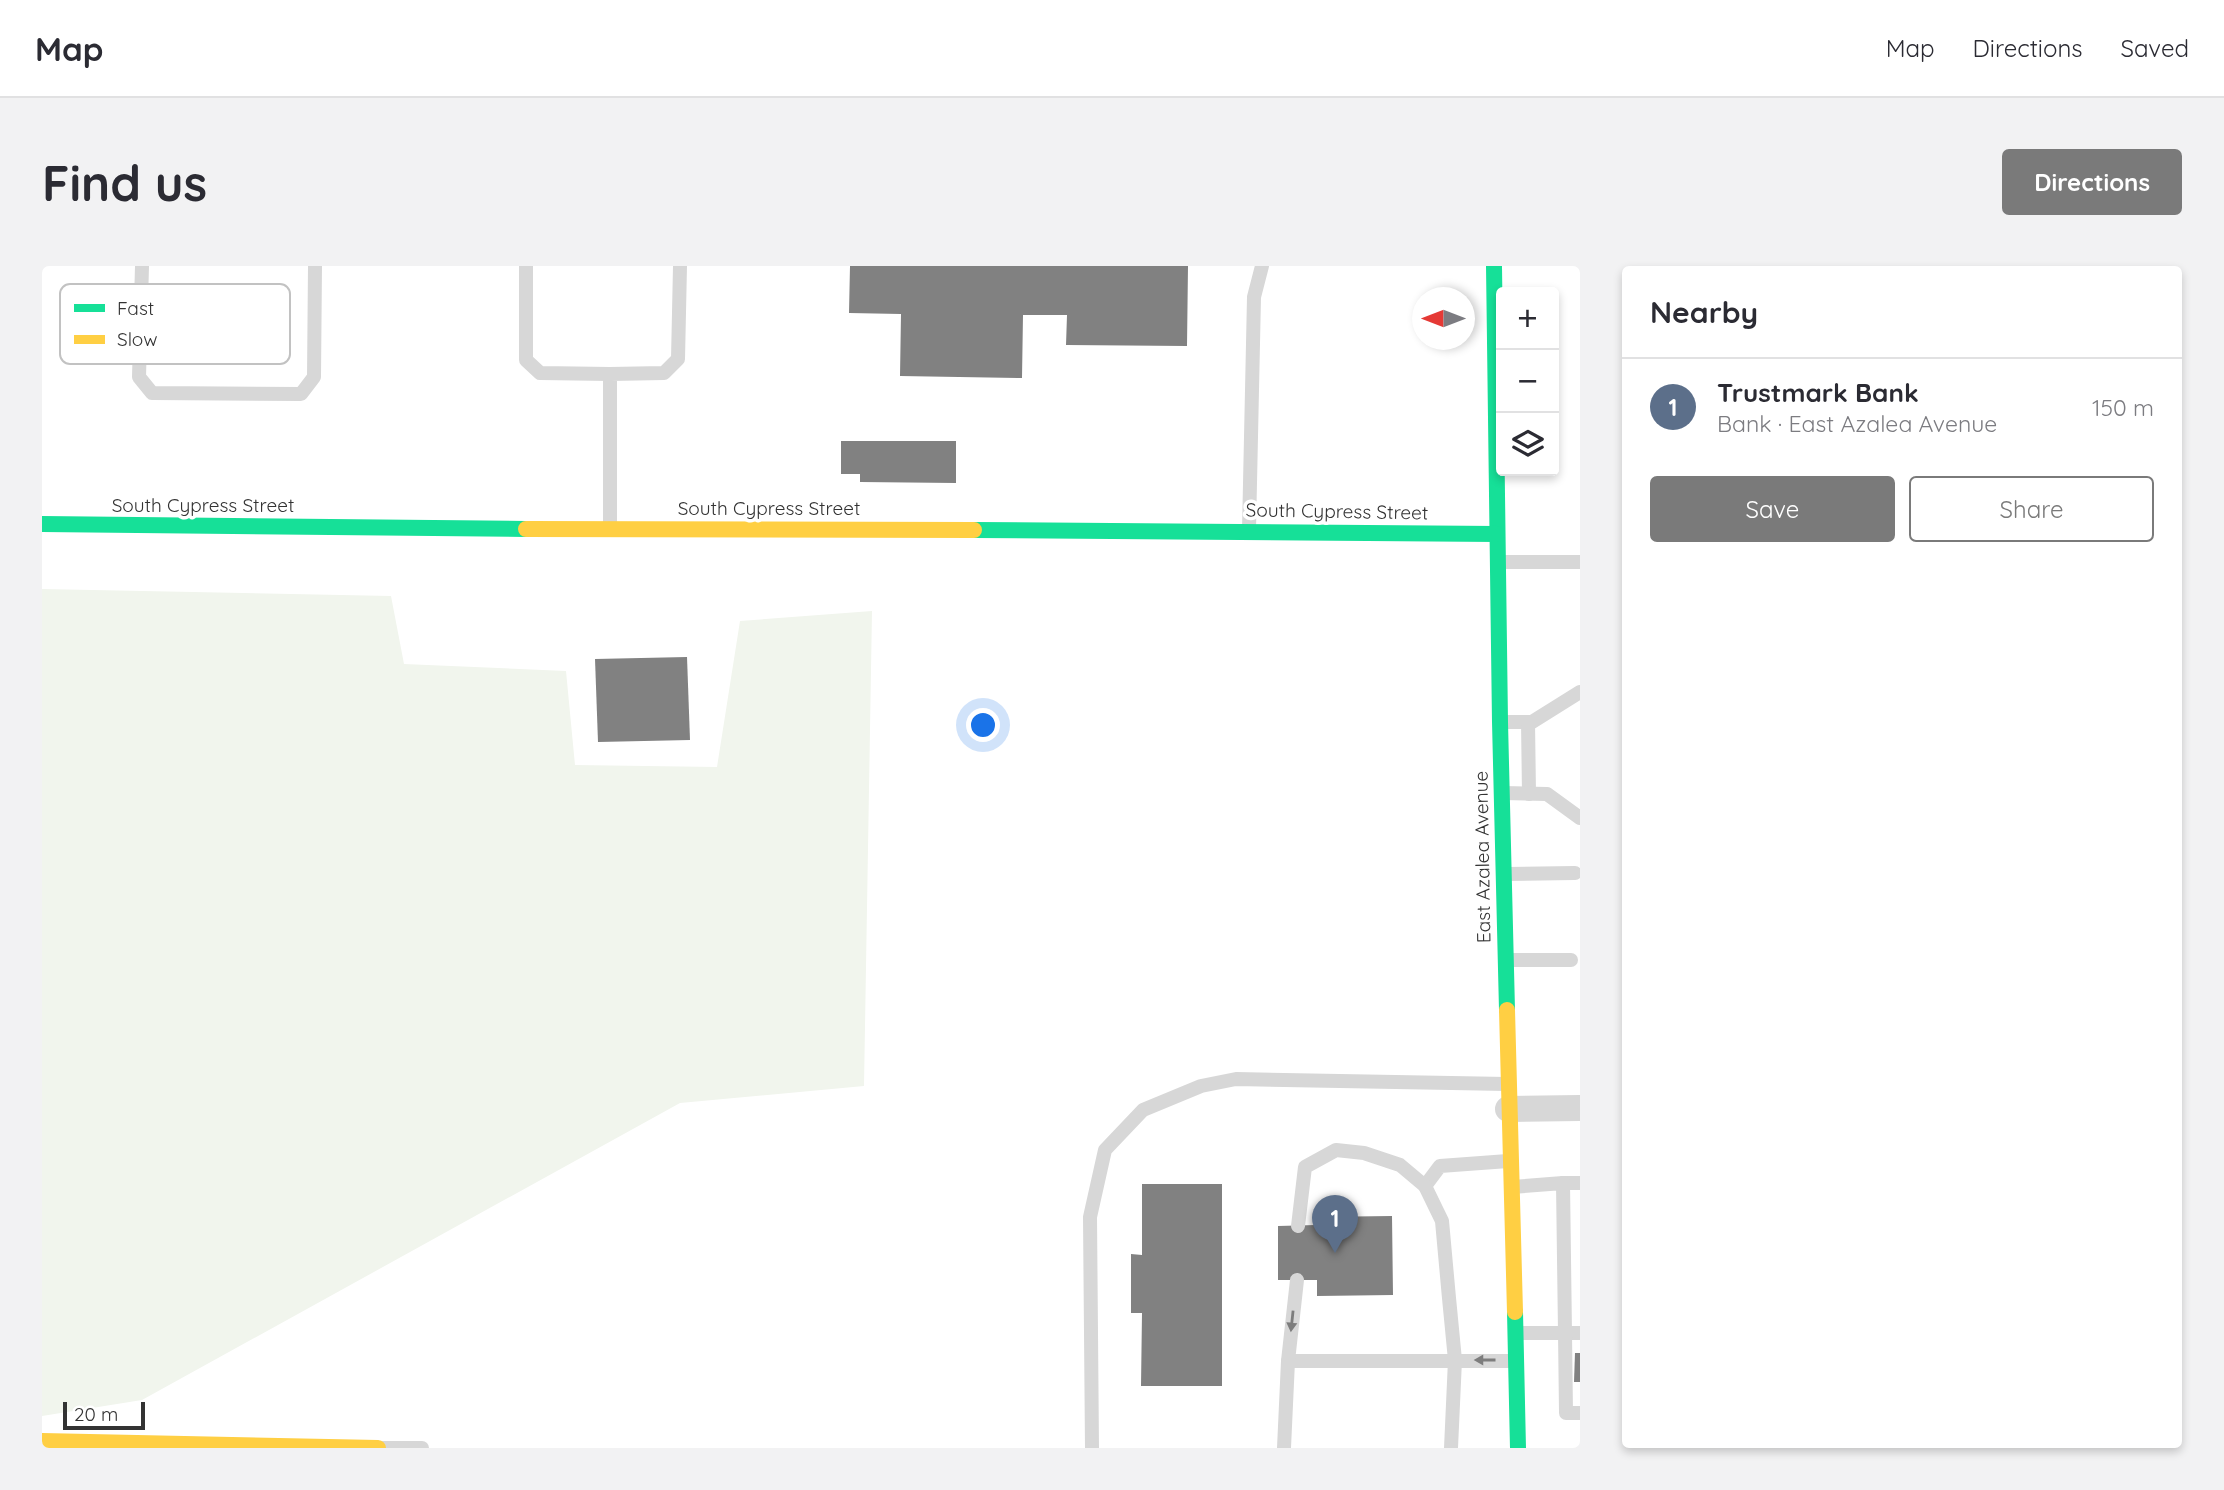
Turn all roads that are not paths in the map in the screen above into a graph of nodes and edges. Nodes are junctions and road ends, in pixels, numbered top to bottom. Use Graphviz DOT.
graph roads {
  1 [pos="142,266"];
  2 [pos="314,266"];
  3 [pos="526,266"];
  4 [pos="680,266"];
  5 [pos="1262,266"];
  6 [pos="1494,266"];
  7 [pos="142,284"];
  8 [pos="139,364"];
  9 [pos="610,373"];
  10 [pos="42,524"];
  11 [pos="610,529"];
  12 [pos="1249,531"];
  13 [pos="1497,534"];
  14 [pos="1497,562"];
  15 [pos="1580,562"];
  16 [pos="1580,692"];
  17 [pos="1500,722"];
  18 [pos="1528,722"];
  19 [pos="1502,793"];
  20 [pos="1529,794"];
  21 [pos="1580,818"];
  22 [pos="1574,873"];
  23 [pos="1504,874"];
  24 [pos="1505,960"];
  25 [pos="1571,960"];
  26 [pos="1508,1096"];
  27 [pos="1580,1108"];
  28 [pos="1510,1161"];
  29 [pos="1563,1183"];
  30 [pos="1580,1183"];
  31 [pos="1425,1186"];
  32 [pos="1511,1187"];
  33 [pos="1298,1226"];
  34 [pos="1297,1280"];
  35 [pos="1573,1333"];
  36 [pos="1515,1334"];
  37 [pos="1454,1360"];
  38 [pos="1288,1361"];
  39 [pos="1516,1361"];
  40 [pos="1580,1413"];
  41 [pos="42,1441"];
  42 [pos="378,1448"];
  43 [pos="422,1448"];
  44 [pos="1091,1448"];
  45 [pos="1284,1448"];
  46 [pos="1451,1448"];
  47 [pos="1518,1448"];
  1 -- 7 [label="lane"];
  2 -- 8 [label="lane"];
  3 -- 9 [label="lane"];
  4 -- 9 [label="lane"];
  5 -- 12 [label="lane"];
  6 -- 13 [label="street, East Azalea Avenue"];
  9 -- 11 [label="lane"];
  10 -- 11 [label="street, South Cypress Street"];
  11 -- 12 [label="street, South Cypress Street"];
  12 -- 13 [label="street, South Cypress Street"];
  13 -- 14 [label="street, East Azalea Avenue"];
  14 -- 15 [label="lane"];
  14 -- 17 [label="street, East Azalea Avenue"];
  16 -- 18 [label="lane"];
  17 -- 18 [label="lane"];
  17 -- 19 [label="street, East Azalea Avenue"];
  18 -- 20 [label="lane"];
  19 -- 20 [label="lane"];
  19 -- 23 [label="street, East Azalea Avenue"];
  20 -- 21 [label="lane"];
  22 -- 23 [label="lane"];
  23 -- 24 [label="street, East Azalea Avenue"];
  24 -- 25 [label="lane"];
  24 -- 26 [label="street, East Azalea Avenue"];
  26 -- 27 [label="street"];
  26 -- 28 [label="street, East Azalea Avenue"];
  26 -- 44 [label="lane"];
  28 -- 31 [label="lane"];
  28 -- 32 [label="street, East Azalea Avenue"];
  29 -- 30 [label="lane"];
  29 -- 32 [label="lane"];
  29 -- 35 [label="lane"];
  31 -- 33 [label="lane"];
  31 -- 37 [label="lane"];
  32 -- 36 [label="street, East Azalea Avenue"];
  34 -- 38 [label="lane, one-way"];
  35 -- 36 [label="lane"];
  35 -- 40 [label="lane"];
  36 -- 39 [label="street, East Azalea Avenue"];
  37 -- 38 [label="lane"];
  39 -- 37 [label="lane, one-way"];
  37 -- 46 [label="lane"];
  38 -- 45 [label="lane"];
  39 -- 47 [label="street, East Azalea Avenue"];
  41 -- 42 [label="street"];
  42 -- 43 [label="lane"];
}
